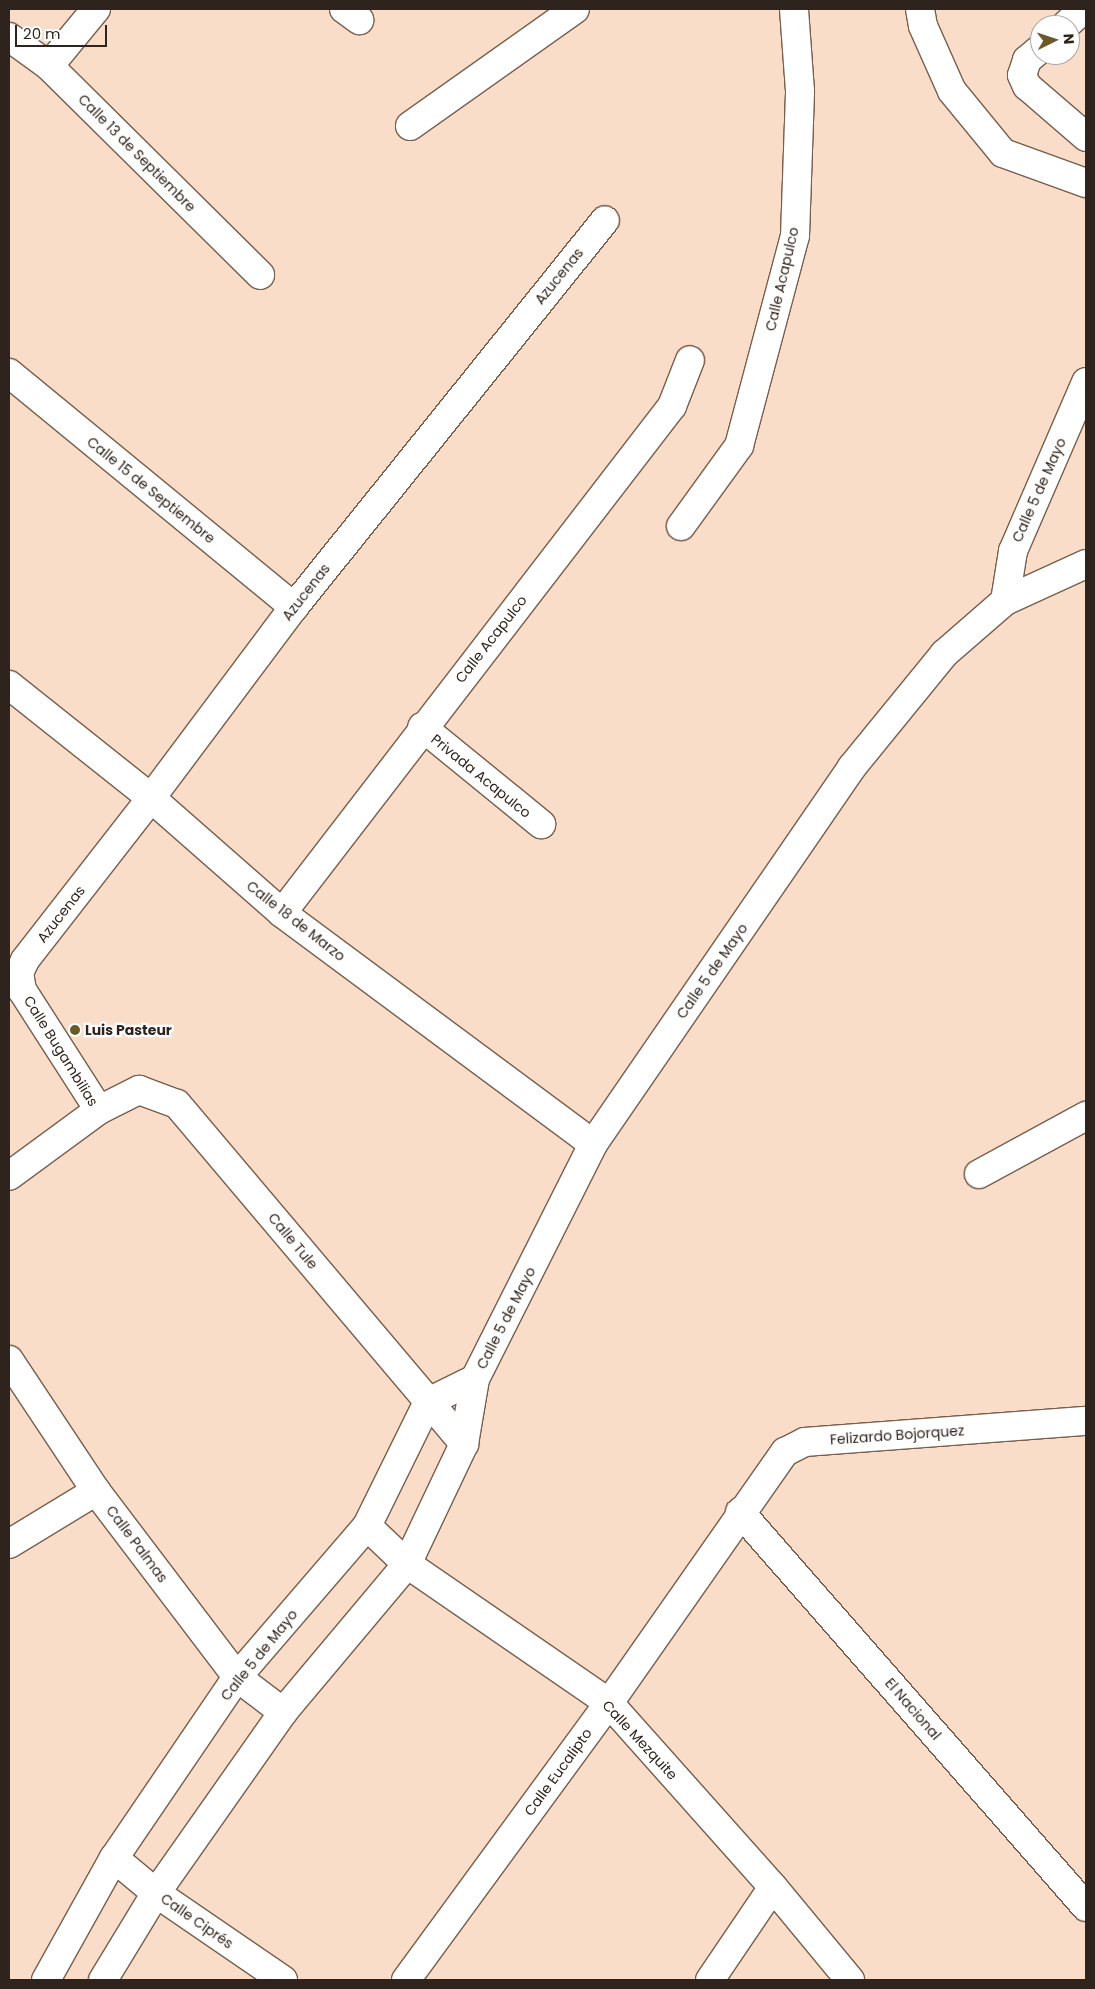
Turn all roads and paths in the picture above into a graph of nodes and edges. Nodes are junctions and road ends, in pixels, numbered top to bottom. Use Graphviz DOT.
graph roads {
  1 [pos="96,9"];
  2 [pos="575,9"];
  3 [pos="794,9"];
  4 [pos="920,9"];
  5 [pos="9,37"];
  6 [pos="1030,57"];
  7 [pos="49,66"];
  8 [pos="410,126"];
  9 [pos="1086,137"];
  10 [pos="1086,183"];
  11 [pos="605,220"];
  12 [pos="260,275"];
  13 [pos="690,360"];
  14 [pos="9,373"];
  15 [pos="1086,382"];
  16 [pos="681,526"];
  17 [pos="1086,564"];
  18 [pos="1005,601"];
  19 [pos="294,606"];
  20 [pos="9,685"];
  21 [pos="422,727"];
  22 [pos="151,798"];
  23 [pos="541,824"];
  24 [pos="282,914"];
  25 [pos="19,973"];
  26 [pos="99,1110"];
  27 [pos="1086,1116"];
  28 [pos="593,1144"];
  29 [pos="979,1174"];
  30 [pos="9,1176"];
  31 [pos="9,1360"];
  32 [pos="475,1379"];
  33 [pos="428,1402"];
  34 [pos="1086,1421"];
  35 [pos="464,1444"];
  36 [pos="96,1491"];
  37 [pos="740,1512"];
  38 [pos="368,1526"];
  39 [pos="9,1544"];
  40 [pos="407,1564"];
  41 [pos="237,1677"];
  42 [pos="608,1703"];
  43 [pos="283,1712"];
  44 [pos="114,1858"];
  45 [pos="773,1887"];
  46 [pos="156,1893"];
  47 [pos="1086,1907"];
  48 [pos="46,1980"];
  49 [pos="103,1980"];
  50 [pos="283,1980"];
  51 [pos="406,1980"];
  52 [pos="710,1980"];
  53 [pos="850,1980"];
  1 -- 7 [label="street"];
  2 -- 8 [label="street"];
  3 -- 16 [label="street, Calle Acapulco"];
  4 -- 10 [label="street"];
  5 -- 7 [label="street, Calle 13 de Septiembre"];
  6 -- 9 [label="street"];
  7 -- 12 [label="street, Calle 13 de Septiembre"];
  11 -- 19 [label="street, Azucenas"];
  13 -- 21 [label="street, Calle Acapulco"];
  14 -- 19 [label="street, Calle 15 de Septiembre"];
  15 -- 18 [label="street, Calle 5 de Mayo"];
  17 -- 18 [label="street, Calle 5 de Mayo"];
  18 -- 28 [label="street, Calle 5 de Mayo"];
  19 -- 22 [label="street, Azucenas"];
  20 -- 22 [label="street, Calle 18 de Marzo"];
  21 -- 23 [label="street, Privada Acapulco"];
  21 -- 24 [label="street, Calle Acapulco"];
  22 -- 24 [label="street, Calle 18 de Marzo"];
  22 -- 25 [label="street, Azucenas"];
  24 -- 28 [label="street, Calle 18 de Marzo"];
  25 -- 26 [label="street, Calle Bugambilias"];
  26 -- 30 [label="street, Calle Bugambilias"];
  26 -- 33 [label="street, Calle Tule"];
  27 -- 29 [label="street"];
  28 -- 32 [label="street, Calle 5 de Mayo"];
  31 -- 36 [label="street, Calle Palmas"];
  32 -- 33 [label="street, Calle 5 de Mayo"];
  32 -- 35 [label="street, Calle 5 de Mayo"];
  33 -- 35 [label="street, Calle Tule"];
  33 -- 38 [label="street, Calle 5 de Mayo"];
  34 -- 37 [label="street, Felizardo Bojorquez"];
  35 -- 40 [label="street, Calle 5 de Mayo"];
  36 -- 39 [label="street"];
  36 -- 41 [label="street, Calle Palmas"];
  37 -- 42 [label="street, Calle Eucalipto"];
  37 -- 47 [label="street, El Nacional"];
  38 -- 40 [label="street, Calle Mezquite"];
  38 -- 41 [label="street, Calle 5 de Mayo"];
  40 -- 42 [label="street, Calle Mezquite"];
  40 -- 43 [label="street, Calle 5 de Mayo"];
  41 -- 43 [label="street, Calle Palmas"];
  41 -- 44 [label="street, Calle 5 de Mayo"];
  42 -- 45 [label="street, Calle Mezquite"];
  42 -- 51 [label="street, Calle Eucalipto"];
  43 -- 46 [label="street, Calle 5 de Mayo"];
  44 -- 46 [label="street, Calle Ciprés"];
  44 -- 48 [label="street, Calle 5 de Mayo"];
  45 -- 52 [label="street"];
  45 -- 53 [label="street, Calle Mezquite"];
  46 -- 49 [label="street, Calle 5 de Mayo"];
  46 -- 50 [label="street, Calle Ciprés"];
}
